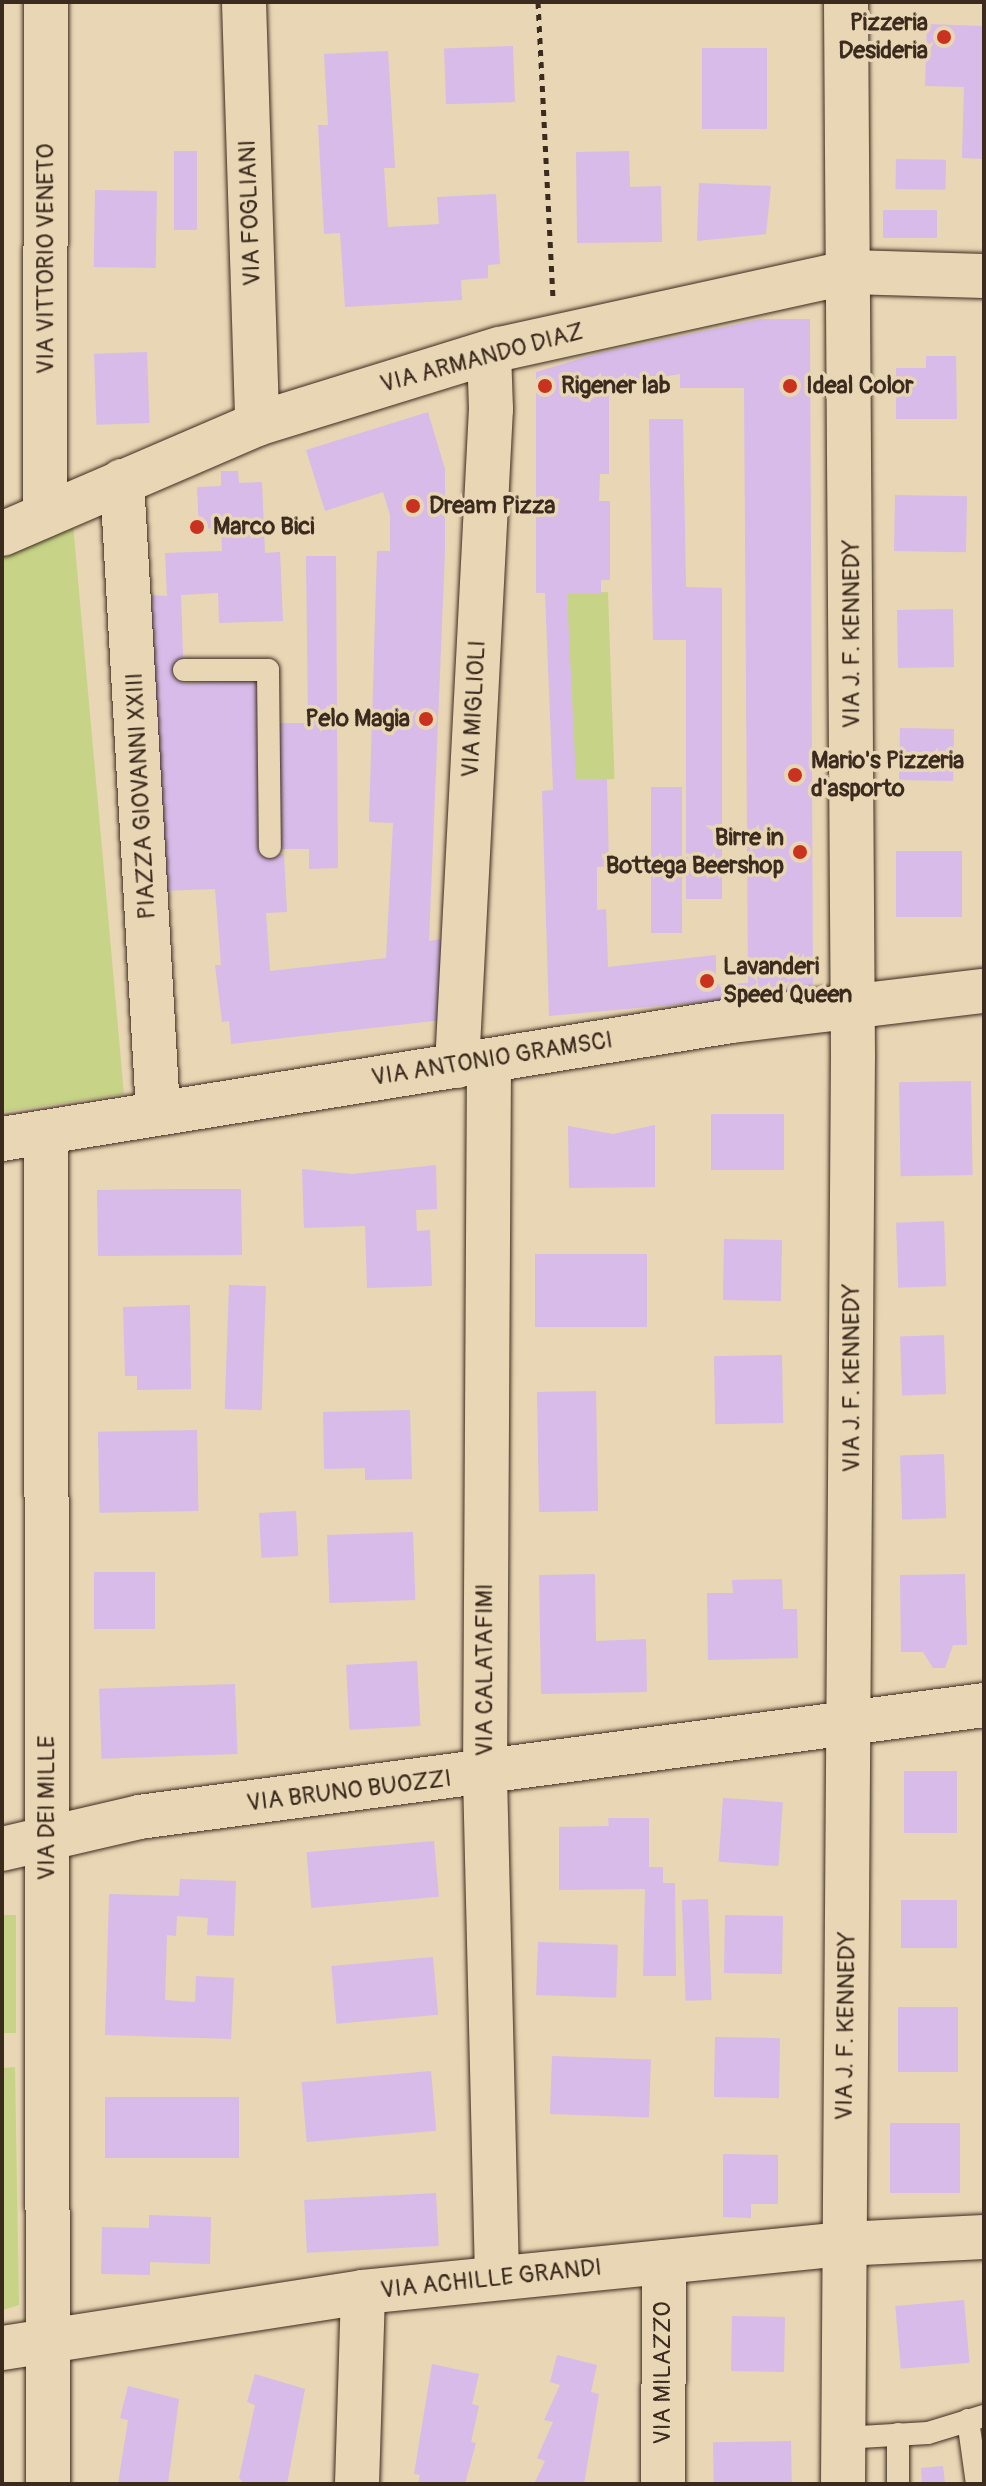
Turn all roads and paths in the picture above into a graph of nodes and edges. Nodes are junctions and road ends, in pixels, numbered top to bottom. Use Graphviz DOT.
graph roads {
  1 [pos="46,2"];
  2 [pos="244,2"];
  3 [pos="538,2"];
  4 [pos="846,2"];
  5 [pos="850,272"];
  6 [pos="984,276"];
  7 [pos="556,336"];
  8 [pos="489,353"];
  9 [pos="257,424"];
  10 [pos="122,481"];
  11 [pos="45,515"];
  12 [pos="2,534"];
  13 [pos="184,670"];
  14 [pos="270,847"];
  15 [pos="984,991"];
  16 [pos="853,1009"];
  17 [pos="473,1064"];
  18 [pos="158,1111"];
  19 [pos="46,1132"];
  20 [pos="2,1139"];
  21 [pos="984,1705"];
  22 [pos="851,1721"];
  23 [pos="485,1775"];
  24 [pos="48,1836"];
  25 [pos="2,1849"];
  26 [pos="984,2237"];
  27 [pos="842,2244"];
  28 [pos="664,2262"];
  29 [pos="497,2278"];
  30 [pos="363,2292"];
  31 [pos="47,2337"];
  32 [pos="2,2348"];
  33 [pos="976,2418"];
  34 [pos="898,2434"];
  35 [pos="843,2438"];
  36 [pos="48,2484"];
  37 [pos="357,2484"];
  38 [pos="663,2484"];
  39 [pos="843,2484"];
  40 [pos="898,2484"];
  41 [pos="977,2484"];
  1 -- 11 [label="street, VIA VITTORIO VENETO"];
  2 -- 9 [label="street, VIA FOGLIANI"];
  3 -- 7 [label="path"];
  4 -- 5 [label="street, VIA J. F. KENNEDY"];
  5 -- 6 [label="street, VIA ARMANDO DIAZ"];
  5 -- 7 [label="street, VIA ARMANDO DIAZ"];
  5 -- 16 [label="street, VIA J. F. KENNEDY"];
  7 -- 8 [label="street, VIA ARMANDO DIAZ"];
  8 -- 9 [label="street, VIA ARMANDO DIAZ"];
  8 -- 17 [label="street, VIA MIGLIOLI"];
  9 -- 10 [label="street, VIA ARMANDO DIAZ"];
  10 -- 11 [label="street, VIA ARMANDO DIAZ"];
  10 -- 18 [label="street, PIAZZA GIOVANNI XXIII"];
  11 -- 12 [label="street, VIA ARMANDO DIAZ"];
  13 -- 14 [label="lane"];
  15 -- 16 [label="street, VIA ANTONIO GRAMSCI"];
  16 -- 17 [label="street, VIA ANTONIO GRAMSCI"];
  16 -- 22 [label="street, VIA J. F. KENNEDY"];
  17 -- 18 [label="street, VIA ANTONIO GRAMSCI"];
  17 -- 23 [label="street, VIA CALATAFIMI"];
  18 -- 19 [label="street, VIA ANTONIO GRAMSCI"];
  19 -- 20 [label="street, VIA ANTONIO GRAMSCI"];
  19 -- 24 [label="street, VIA DEI MILLE"];
  21 -- 22 [label="street, VIA BRUNO BUOZZI"];
  22 -- 23 [label="street, VIA BRUNO BUOZZI"];
  22 -- 27 [label="street, VIA J. F. KENNEDY"];
  23 -- 24 [label="street, VIA BRUNO BUOZZI"];
  23 -- 29 [label="street, VIA CALATAFIMI"];
  24 -- 25 [label="street, VIA BRUNO BUOZZI"];
  24 -- 31 [label="street, VIA DEI MILLE"];
  26 -- 27 [label="street, VIA ACHILLE GRANDI"];
  27 -- 28 [label="street, VIA ACHILLE GRANDI"];
  27 -- 35 [label="street, VIA J. F. KENNEDY"];
  28 -- 29 [label="street, VIA ACHILLE GRANDI"];
  28 -- 38 [label="street, VIA MILAZZO"];
  29 -- 30 [label="street, VIA ACHILLE GRANDI"];
  30 -- 31 [label="street, VIA ACHILLE GRANDI"];
  30 -- 37 [label="street"];
  31 -- 32 [label="street, VIA ACHILLE GRANDI"];
  31 -- 36 [label="street, VIA DEI MILLE"];
  33 -- 34 [label="lane"];
  33 -- 41 [label="lane"];
  34 -- 35 [label="lane"];
  34 -- 40 [label="lane"];
  35 -- 39 [label="street, VIA J. F. KENNEDY"];
}
